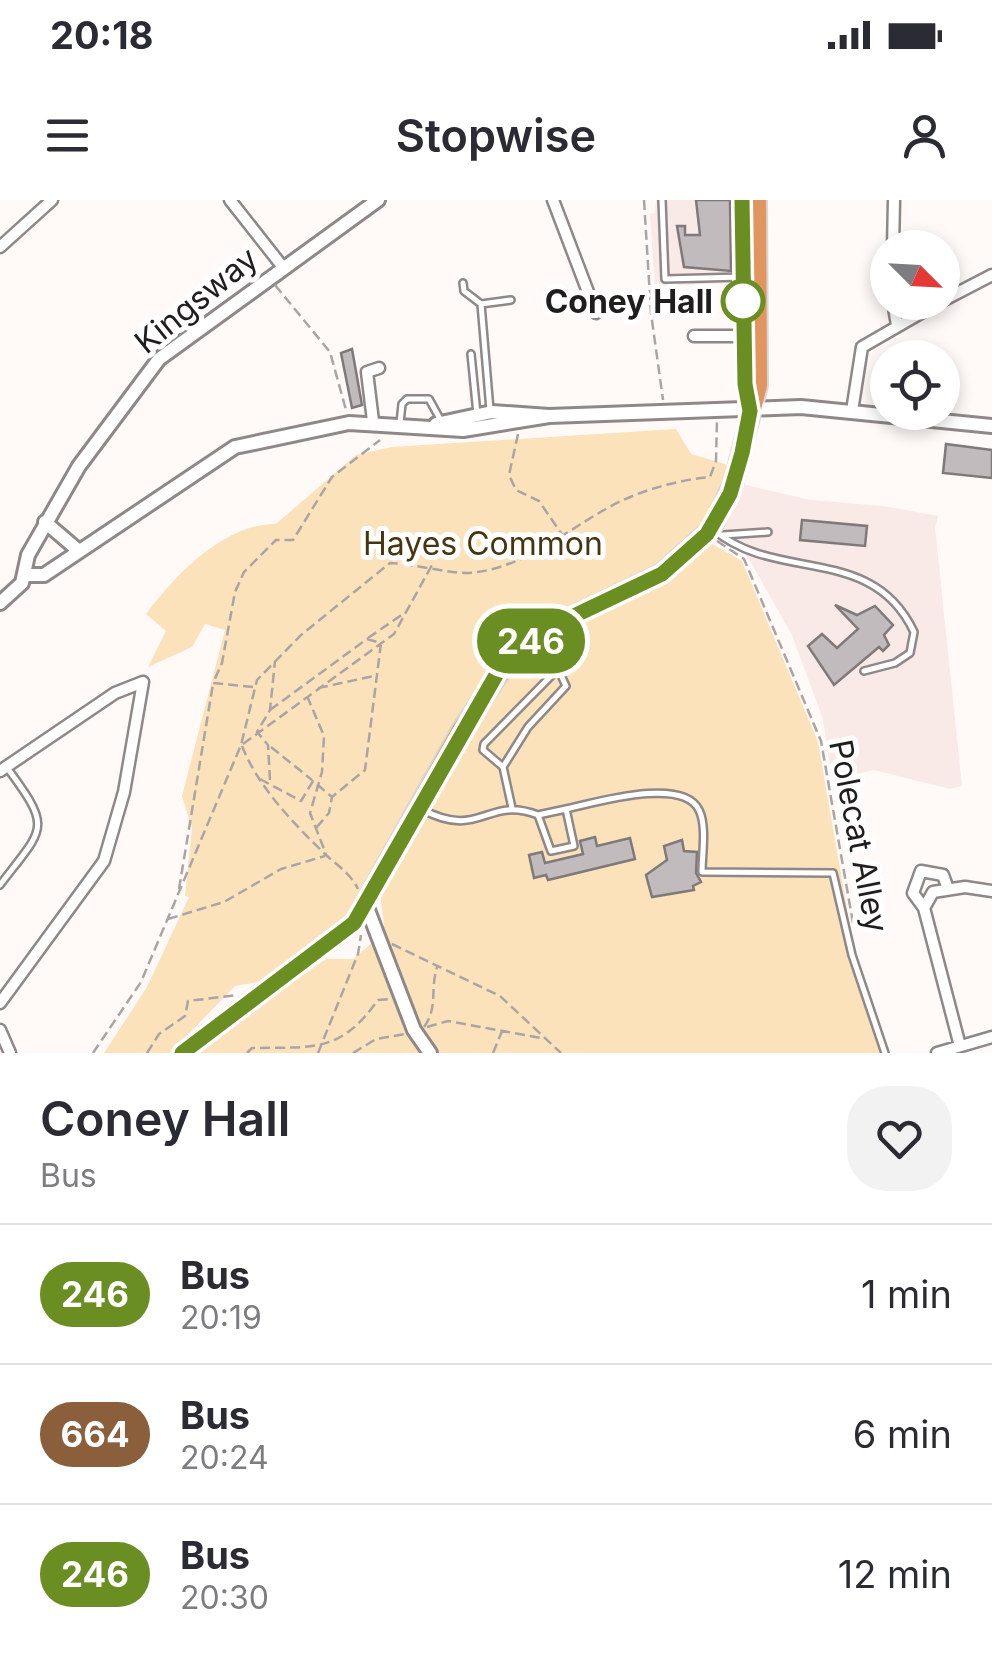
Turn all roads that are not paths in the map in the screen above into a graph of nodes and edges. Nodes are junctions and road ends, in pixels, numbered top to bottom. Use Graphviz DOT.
graph roads {
  1 [pos="52,200"];
  2 [pos="230,200"];
  3 [pos="378,200"];
  4 [pos="553,200"];
  5 [pos="662,200"];
  6 [pos="742,200"];
  7 [pos="757,200"];
  8 [pos="894,200"];
  9 [pos="894,230"];
  10 [pos="0,247"];
  11 [pos="282,266"];
  12 [pos="992,275"];
  13 [pos="742,277"];
  14 [pos="463,283"];
  15 [pos="960,292"];
  16 [pos="511,300"];
  17 [pos="481,304"];
  18 [pos="596,312"];
  19 [pos="895,320"];
  20 [pos="906,320"];
  21 [pos="896,325"];
  22 [pos="694,336"];
  23 [pos="752,336"];
  24 [pos="471,354"];
  25 [pos="379,368"];
  26 [pos="852,410"];
  27 [pos="750,411"];
  28 [pos="484,413"];
  29 [pos="549,416"];
  30 [pos="373,421"];
  31 [pos="400,423"];
  32 [pos="437,423"];
  33 [pos="992,426"];
  34 [pos="45,522"];
  35 [pos="716,531"];
  36 [pos="768,532"];
  37 [pos="79,551"];
  38 [pos="25,576"];
  39 [pos="0,603"];
  40 [pos="864,671"];
  41 [pos="503,766"];
  42 [pos="3,769"];
  43 [pos="418,808"];
  44 [pos="512,808"];
  45 [pos="566,810"];
  46 [pos="538,815"];
  47 [pos="0,885"];
  48 [pos="948,890"];
  49 [pos="992,892"];
  50 [pos="366,905"];
  51 [pos="924,908"];
  52 [pos="0,1003"];
  53 [pos="0,1030"];
  54 [pos="992,1037"];
  55 [pos="960,1046"];
  56 [pos="10,1053"];
  57 [pos="182,1053"];
  58 [pos="430,1053"];
  59 [pos="884,1053"];
  60 [pos="936,1053"];
  1 -- 10 [label="street"];
  2 -- 11 [label="street"];
  3 -- 11 [label="street, Kingsway"];
  4 -- 18 [label="street"];
  5 -- 13 [label="lane"];
  6 -- 13 [label="highway"];
  7 -- 23 [label="highway"];
  8 -- 9 [label="street"];
  11 -- 34 [label="street, Kingsway"];
  12 -- 15 [label="street"];
  13 -- 23 [label="highway"];
  14 -- 17 [label="lane"];
  16 -- 17 [label="lane"];
  17 -- 28 [label="lane"];
  19 -- 21 [label="street"];
  20 -- 21 [label="street"];
  21 -- 26 [label="street"];
  22 -- 23 [label="street"];
  23 -- 27 [label="highway"];
  24 -- 28 [label="lane"];
  25 -- 30 [label="street"];
  26 -- 27 [label="street"];
  26 -- 33 [label="street"];
  27 -- 29 [label="street"];
  27 -- 35 [label="highway"];
  28 -- 29 [label="street"];
  28 -- 32 [label="street"];
  29 -- 32 [label="street"];
  30 -- 31 [label="street"];
  30 -- 37 [label="street"];
  31 -- 32 [label="street"];
  31 -- 32 [label="lane"];
  34 -- 37 [label="street"];
  34 -- 38 [label="street, Kingsway"];
  35 -- 36 [label="lane"];
  35 -- 40 [label="lane"];
  35 -- 43 [label="highway"];
  37 -- 38 [label="street"];
  38 -- 39 [label="street"];
  41 -- 41 [label="lane"];
  41 -- 44 [label="lane"];
  42 -- 47 [label="lane"];
  42 -- 52 [label="street"];
  43 -- 44 [label="lane"];
  43 -- 50 [label="highway"];
  44 -- 46 [label="lane"];
  45 -- 46 [label="lane"];
  45 -- 46 [label="lane"];
  45 -- 59 [label="lane"];
  48 -- 49 [label="street"];
  48 -- 51 [label="street"];
  48 -- 51 [label="street"];
  50 -- 57 [label="highway"];
  50 -- 58 [label="street"];
  51 -- 55 [label="street"];
  53 -- 56 [label="street"];
  54 -- 55 [label="street"];
  55 -- 60 [label="street"];
}
